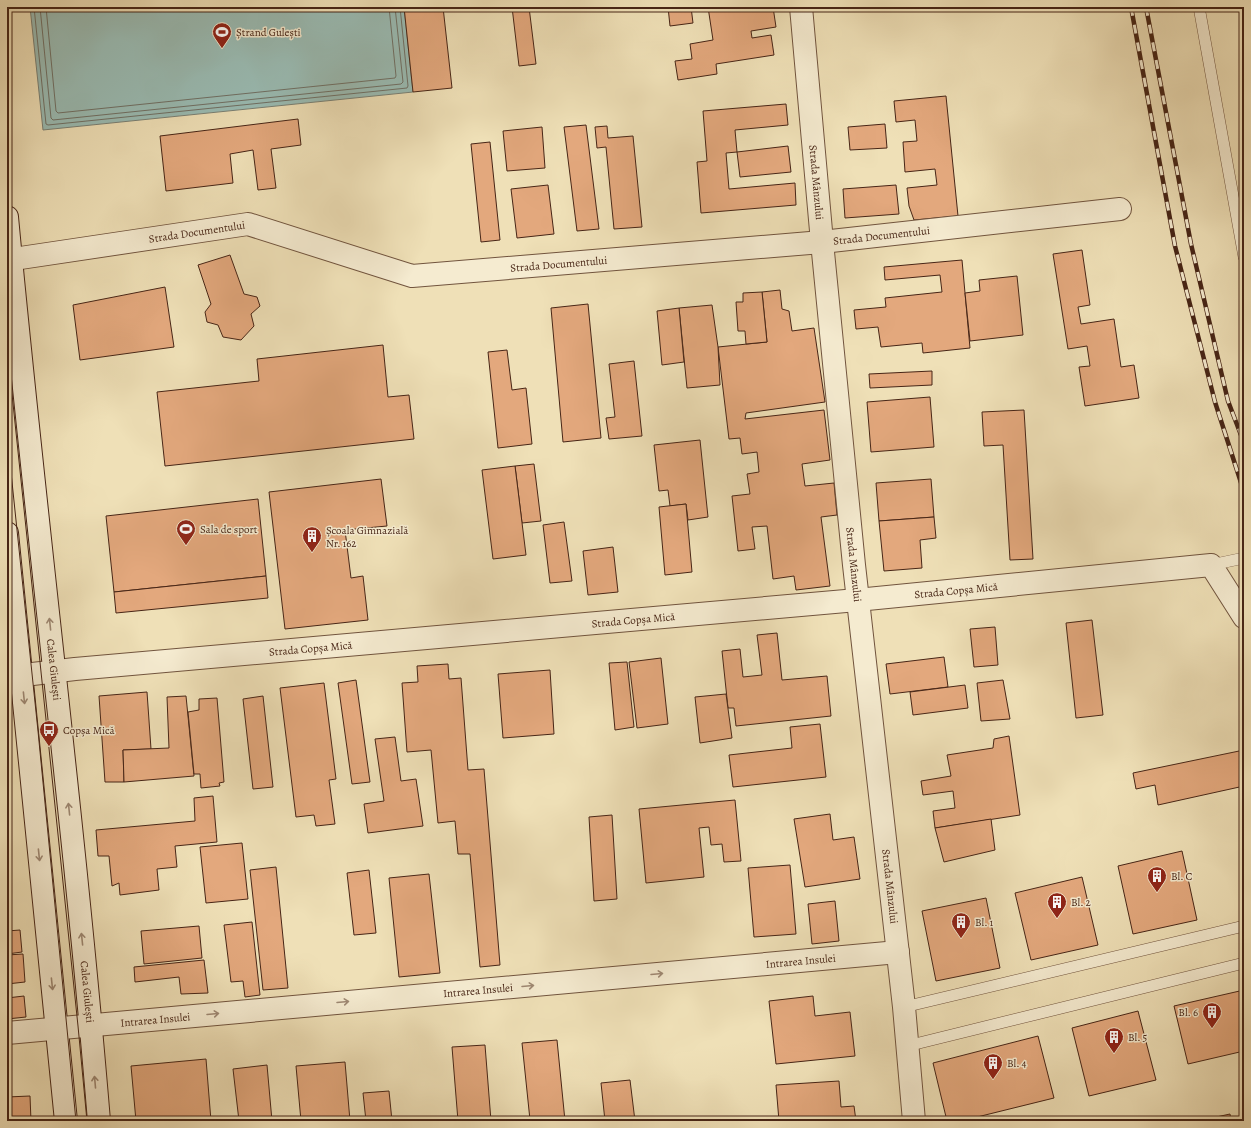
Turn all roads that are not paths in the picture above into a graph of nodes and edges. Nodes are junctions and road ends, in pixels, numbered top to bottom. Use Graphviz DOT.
graph roads {
  1 [pos="801,7"];
  2 [pos="1199,7"];
  3 [pos="1120,209"];
  4 [pos="7,217"];
  5 [pos="822,242"];
  6 [pos="1244,257"];
  7 [pos="9,260"];
  8 [pos="12,321"];
  9 [pos="7,533"];
  10 [pos="1244,558"];
  11 [pos="1212,565"];
  12 [pos="857,600"];
  13 [pos="1244,617"];
  14 [pos="55,671"];
  15 [pos="14,676"];
  16 [pos="1244,926"];
  17 [pos="898,952"];
  18 [pos="1244,964"];
  19 [pos="904,1007"];
  20 [pos="91,1025"];
  21 [pos="57,1028"];
  22 [pos="7,1034"];
  23 [pos="907,1046"];
  24 [pos="66,1121"];
  25 [pos="99,1121"];
  26 [pos="914,1121"];
  1 -- 5 [label="street, Strada Mânzului"];
  2 -- 6 [label="lane"];
  3 -- 5 [label="street, Strada Documentului"];
  4 -- 7 [label="street, Calea Giulești"];
  5 -- 7 [label="street, Strada Documentului"];
  5 -- 12 [label="street, Strada Mânzului"];
  7 -- 8 [label="street, Calea Giulești"];
  14 -- 8 [label="street, Calea Giulești, one-way"];
  9 -- 15 [label="street"];
  10 -- 11 [label="lane"];
  11 -- 12 [label="street, Strada Copșa Mică"];
  11 -- 13 [label="street"];
  12 -- 14 [label="street, Strada Copșa Mică"];
  12 -- 17 [label="street, Strada Mânzului"];
  14 -- 15 [label="street, Strada Copșa Mică"];
  20 -- 14 [label="street, Calea Giulești, one-way"];
  15 -- 21 [label="street, one-way"];
  16 -- 19 [label="lane"];
  17 -- 19 [label="street, Strada Mânzului"];
  20 -- 17 [label="street, Intrarea Insulei, one-way"];
  18 -- 23 [label="lane"];
  19 -- 23 [label="street, Strada Mânzului"];
  20 -- 21 [label="street, Intrarea Insulei"];
  25 -- 20 [label="street, Calea Giulești, one-way"];
  21 -- 22 [label="street, Intrarea Insulei"];
  21 -- 24 [label="street"];
  23 -- 26 [label="street, Strada Mânzului"];
}
